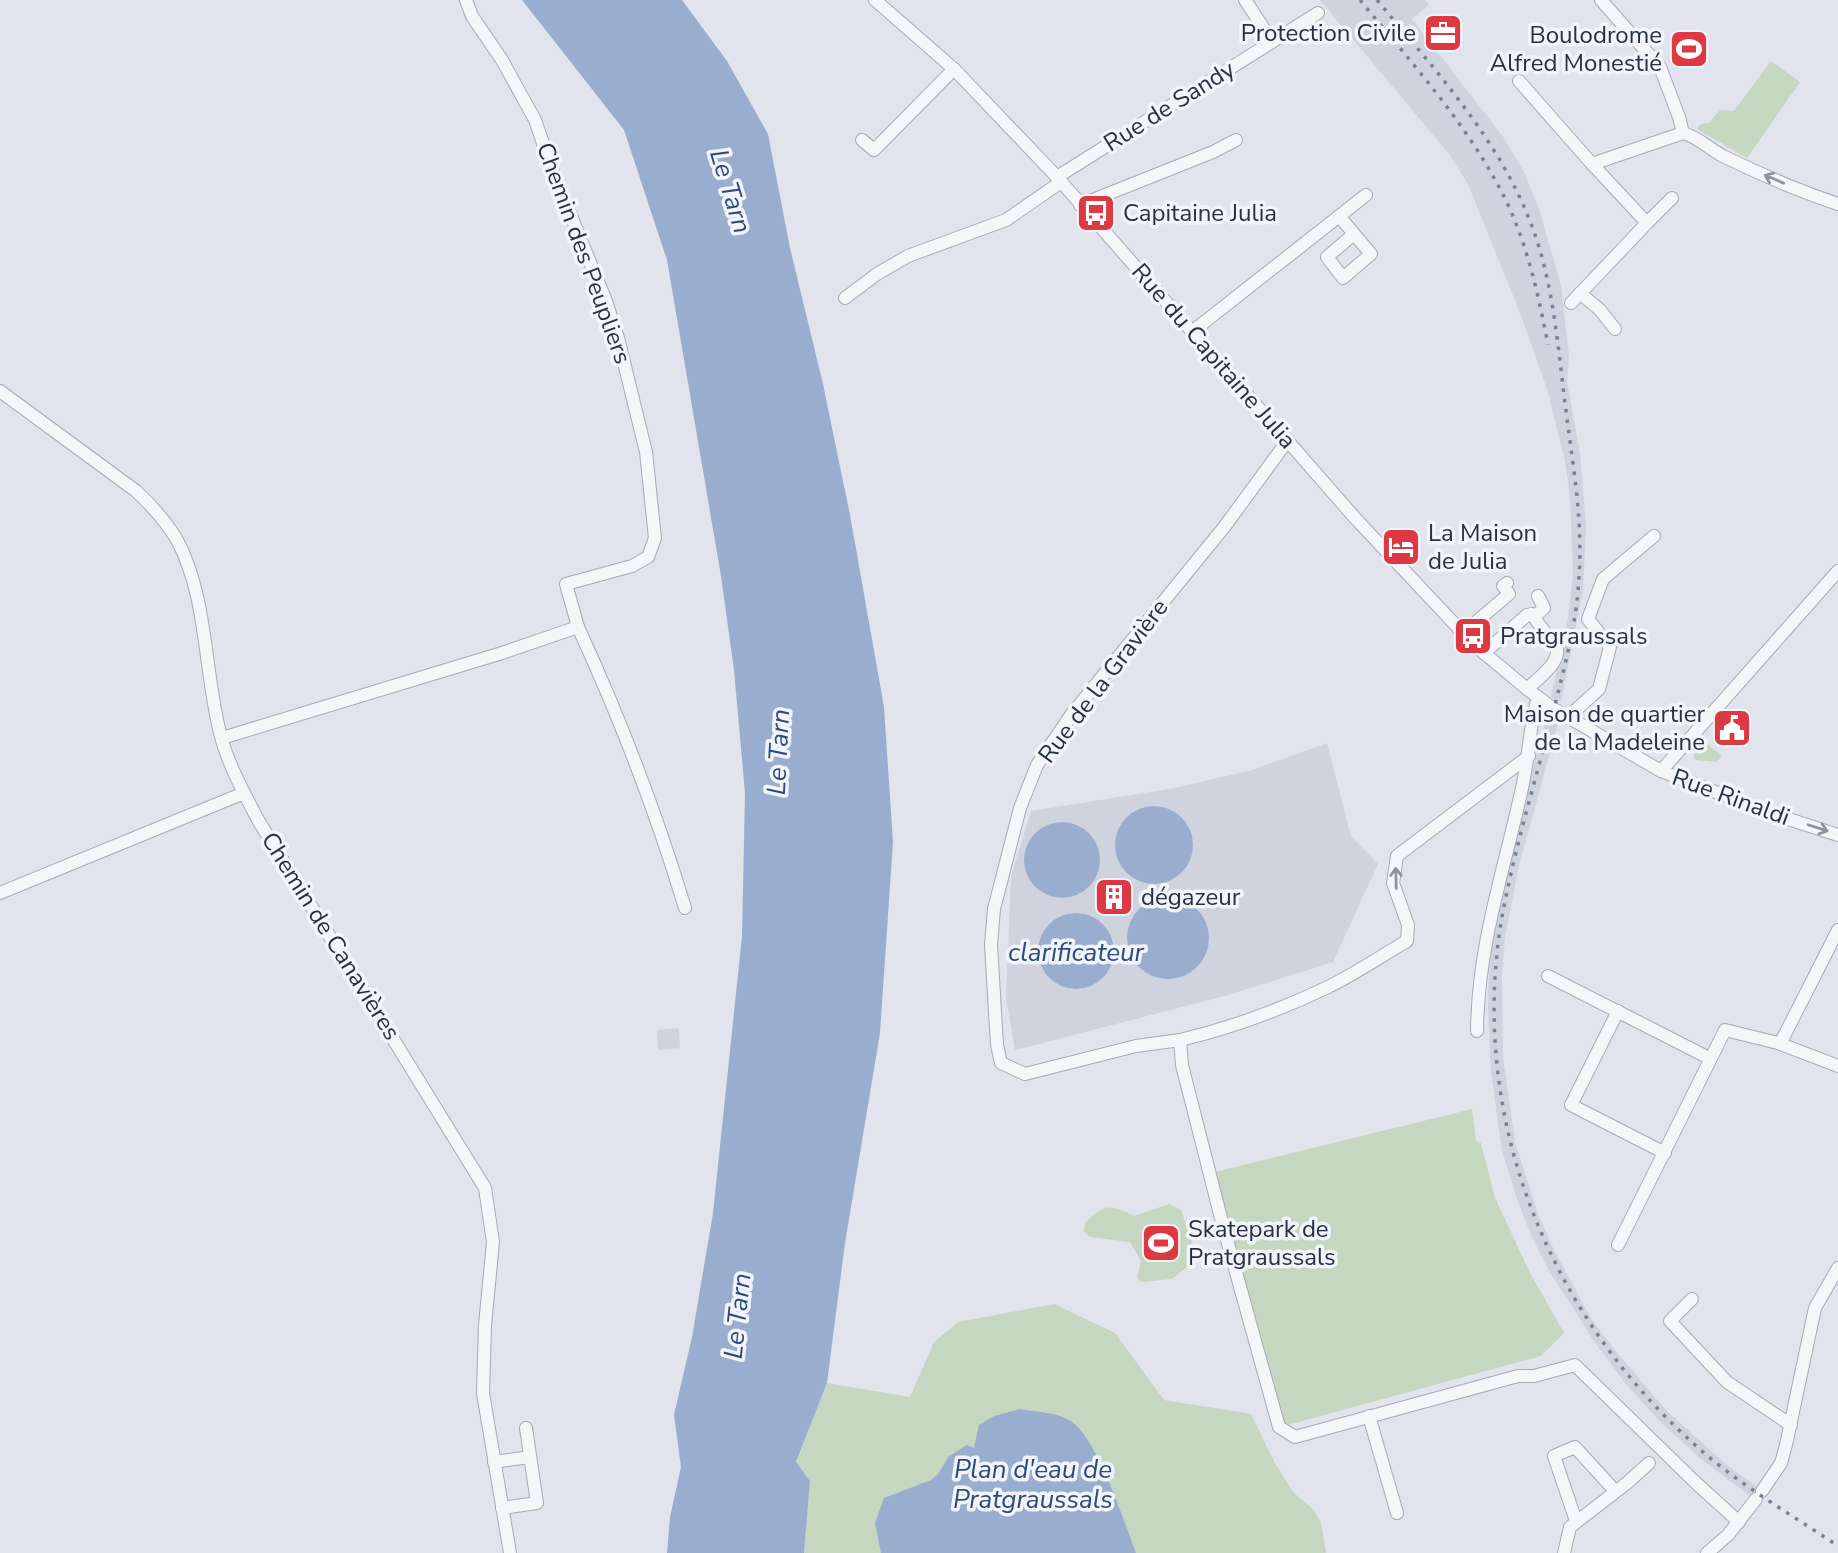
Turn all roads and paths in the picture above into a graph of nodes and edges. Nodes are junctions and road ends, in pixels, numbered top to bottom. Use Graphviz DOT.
graph roads {
  1 [pos="466,0"];
  2 [pos="875,0"];
  3 [pos="1245,0"];
  4 [pos="1601,0"];
  5 [pos="1318,13"];
  6 [pos="1272,41"];
  7 [pos="954,69"];
  8 [pos="1519,80"];
  9 [pos="1683,133"];
  10 [pos="862,140"];
  11 [pos="1236,140"];
  12 [pos="1592,164"];
  13 [pos="1059,179"];
  14 [pos="1366,195"];
  15 [pos="1672,198"];
  16 [pos="1838,204"];
  17 [pos="1080,205"];
  18 [pos="1339,216"];
  19 [pos="1647,223"];
  20 [pos="1354,234"];
  21 [pos="1580,293"];
  22 [pos="845,298"];
  23 [pos="1571,303"];
  24 [pos="1615,330"];
  25 [pos="1193,331"];
  26 [pos="0,391"];
  27 [pos="1288,440"];
  28 [pos="1654,536"];
  29 [pos="1838,570"];
  30 [pos="1507,583"];
  31 [pos="1538,596"];
  32 [pos="1534,617"];
  33 [pos="578,627"];
  34 [pos="1462,633"];
  35 [pos="1484,653"];
  36 [pos="1527,689"];
  37 [pos="1538,698"];
  38 [pos="1554,709"];
  39 [pos="1567,718"];
  40 [pos="222,738"];
  41 [pos="1529,756"];
  42 [pos="1661,771"];
  43 [pos="244,793"];
  44 [pos="1838,835"];
  45 [pos="0,893"];
  46 [pos="685,908"];
  47 [pos="1838,930"];
  48 [pos="1548,976"];
  49 [pos="1618,1011"];
  50 [pos="1477,1031"];
  51 [pos="1180,1040"];
  52 [pos="1780,1044"];
  53 [pos="1709,1058"];
  54 [pos="1838,1066"];
  55 [pos="1665,1153"];
  56 [pos="1618,1245"];
  57 [pos="1838,1268"];
  58 [pos="1692,1299"];
  59 [pos="1369,1416"];
  60 [pos="1791,1425"];
  61 [pos="526,1428"];
  62 [pos="530,1457"];
  63 [pos="494,1462"];
  64 [pos="1649,1463"];
  65 [pos="1615,1491"];
  66 [pos="502,1508"];
  67 [pos="1397,1513"];
  68 [pos="1576,1521"];
  69 [pos="1739,1521"];
  70 [pos="510,1553"];
  71 [pos="1564,1553"];
  72 [pos="1707,1553"];
  1 -- 33 [label="street, Chemin des Peupliers"];
  2 -- 7 [label="street, Rue du Capitaine Julia"];
  3 -- 6 [label="street"];
  4 -- 9 [label="street"];
  5 -- 6 [label="street, Rue de Sandy"];
  6 -- 13 [label="street, Rue de Sandy"];
  7 -- 10 [label="street"];
  7 -- 13 [label="street, Rue du Capitaine Julia"];
  8 -- 12 [label="street"];
  9 -- 12 [label="street"];
  16 -- 9 [label="street, one-way"];
  11 -- 17 [label="street"];
  12 -- 19 [label="street"];
  13 -- 17 [label="street, Rue du Capitaine Julia"];
  13 -- 22 [label="street, Rue de Sandy"];
  14 -- 18 [label="street"];
  15 -- 19 [label="street"];
  17 -- 25 [label="street, Rue du Capitaine Julia"];
  18 -- 20 [label="street"];
  18 -- 25 [label="street"];
  19 -- 21 [label="street"];
  21 -- 23 [label="street"];
  21 -- 24 [label="street"];
  25 -- 27 [label="street, Rue du Capitaine Julia"];
  26 -- 40 [label="street, Chemin de Canavières"];
  27 -- 34 [label="street, Rue du Capitaine Julia"];
  27 -- 51 [label="street, Rue de la Gravière"];
  28 -- 39 [label="street"];
  29 -- 42 [label="street"];
  30 -- 34 [label="street"];
  31 -- 32 [label="street"];
  32 -- 35 [label="street"];
  32 -- 36 [label="street"];
  33 -- 40 [label="street"];
  33 -- 46 [label="street, Chemin des Peupliers"];
  34 -- 35 [label="street, Rue du Capitaine Julia"];
  35 -- 36 [label="street, Rue du Capitaine Julia"];
  36 -- 37 [label="street, Rue du Capitaine Julia"];
  37 -- 38 [label="street, Rue du Capitaine Julia"];
  37 -- 41 [label="street"];
  38 -- 39 [label="street, Rue Rinaldi"];
  39 -- 42 [label="street, Rue Rinaldi"];
  40 -- 43 [label="street, Chemin de Canavières"];
  41 -- 50 [label="street"];
  51 -- 41 [label="street, one-way"];
  42 -- 44 [label="street, Rue Rinaldi, one-way"];
  43 -- 45 [label="street"];
  43 -- 63 [label="street, Chemin de Canavières"];
  47 -- 52 [label="street"];
  48 -- 49 [label="street"];
  49 -- 53 [label="street"];
  49 -- 55 [label="street"];
  51 -- 59 [label="street"];
  52 -- 53 [label="street"];
  52 -- 54 [label="street"];
  53 -- 55 [label="street"];
  55 -- 56 [label="street"];
  57 -- 60 [label="street"];
  58 -- 60 [label="street"];
  59 -- 67 [label="street"];
  59 -- 69 [label="street"];
  60 -- 69 [label="street"];
  61 -- 62 [label="street"];
  62 -- 63 [label="street"];
  62 -- 66 [label="street"];
  63 -- 66 [label="street, Chemin de Canavières"];
  64 -- 65 [label="street"];
  65 -- 68 [label="street"];
  65 -- 68 [label="street"];
  66 -- 70 [label="street, Chemin de Canavières"];
  68 -- 71 [label="street"];
  69 -- 72 [label="street"];
}
